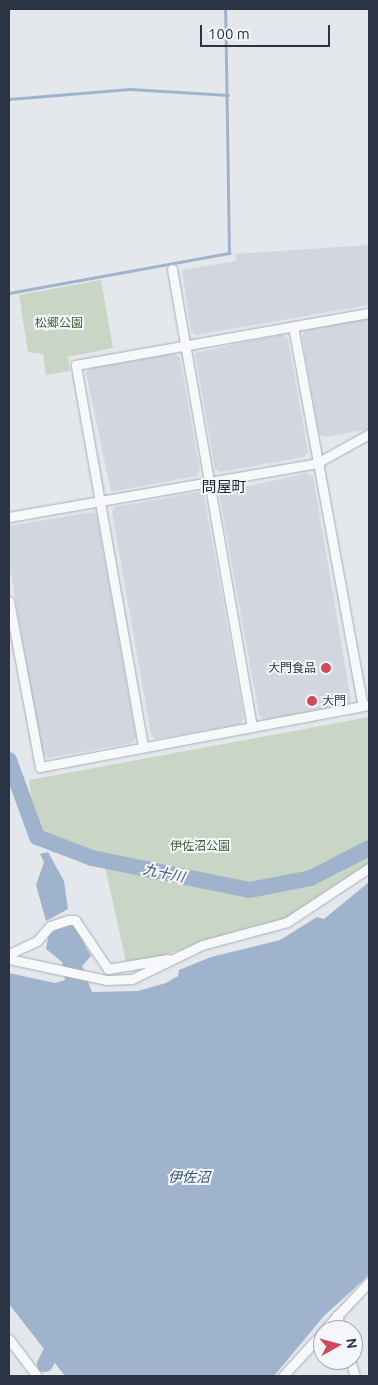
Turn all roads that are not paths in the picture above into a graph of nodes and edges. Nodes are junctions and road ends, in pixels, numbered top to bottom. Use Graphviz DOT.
graph roads {
  1 [pos="172,269"];
  2 [pos="369,313"];
  3 [pos="293,326"];
  4 [pos="185,345"];
  5 [pos="369,434"];
  6 [pos="317,463"];
  7 [pos="211,482"];
  8 [pos="100,502"];
  9 [pos="9,517"];
  10 [pos="9,601"];
  11 [pos="13,654"];
  12 [pos="366,706"];
  13 [pos="252,727"];
  14 [pos="143,746"];
  15 [pos="369,868"];
  16 [pos="186,953"];
  17 [pos="9,959"];
  18 [pos="369,1282"];
  19 [pos="337,1315"];
  20 [pos="333,1320"];
  21 [pos="338,1320"];
  22 [pos="9,1339"];
  23 [pos="313,1343"];
  24 [pos="32,1374"];
  25 [pos="283,1376"];
  1 -- 4 [label="street"];
  2 -- 3 [label="street"];
  3 -- 4 [label="street"];
  3 -- 6 [label="street"];
  4 -- 7 [label="street"];
  4 -- 8 [label="street"];
  5 -- 6 [label="street"];
  6 -- 7 [label="street"];
  6 -- 12 [label="street"];
  7 -- 8 [label="street"];
  7 -- 13 [label="street"];
  8 -- 9 [label="street"];
  8 -- 14 [label="street"];
  10 -- 11 [label="street"];
  11 -- 14 [label="street"];
  12 -- 13 [label="street"];
  13 -- 14 [label="street"];
  15 -- 16 [label="street"];
  16 -- 17 [label="street"];
  16 -- 17 [label="street"];
  18 -- 19 [label="street"];
  19 -- 20 [label="street"];
  19 -- 21 [label="street"];
  22 -- 24 [label="street"];
  23 -- 25 [label="street"];
}
